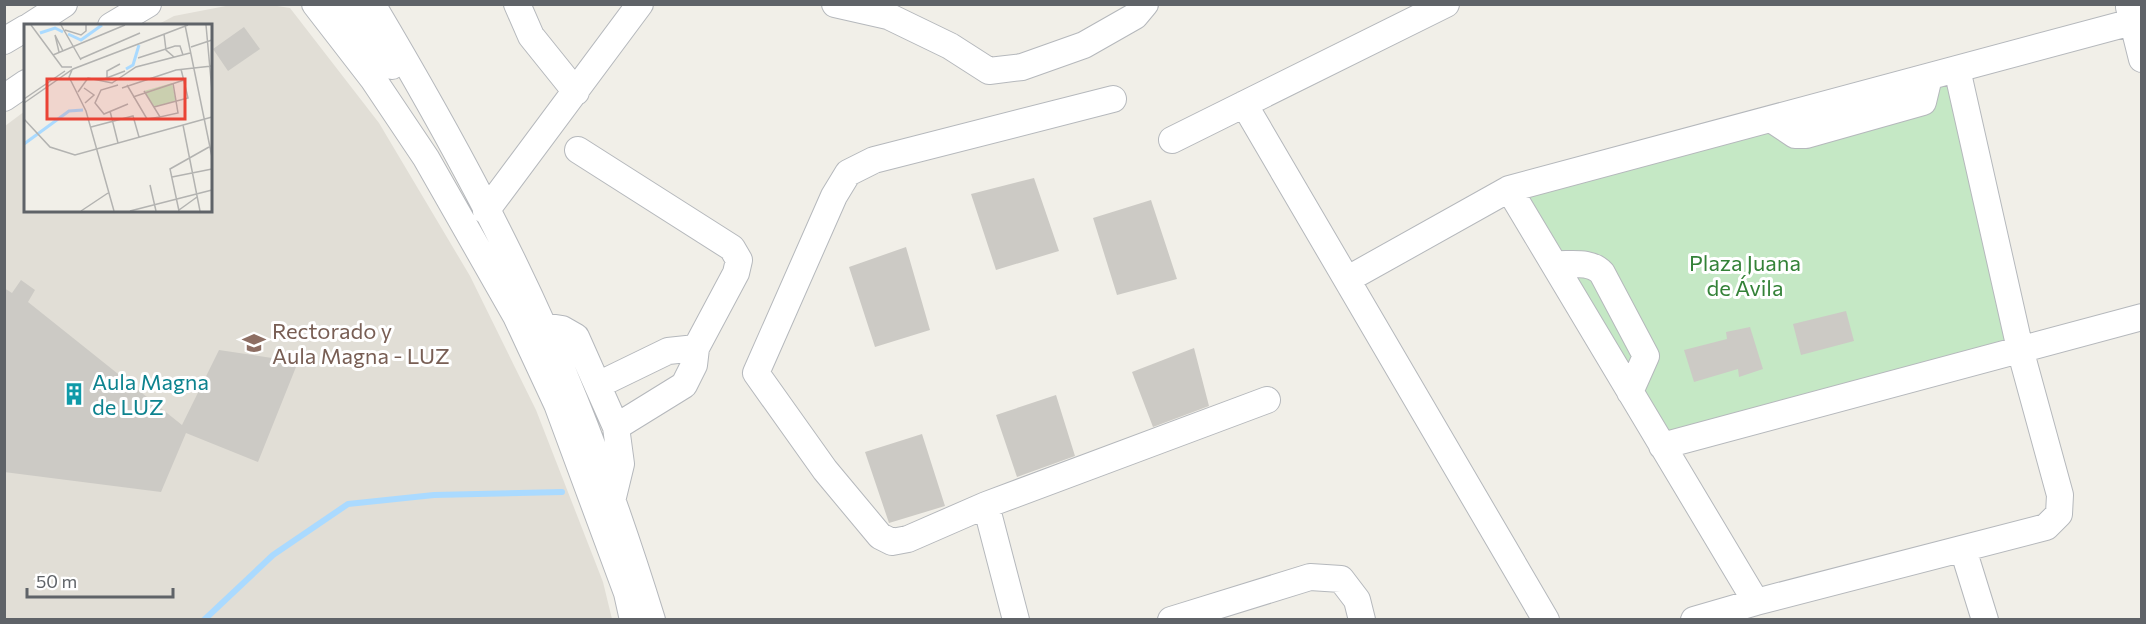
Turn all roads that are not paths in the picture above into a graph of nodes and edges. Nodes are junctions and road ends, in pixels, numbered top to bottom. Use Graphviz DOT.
graph roads {
  1 [pos="64,4"];
  2 [pos="148,4"];
  3 [pos="315,4"];
  4 [pos="517,4"];
  5 [pos="640,4"];
  6 [pos="835,4"];
  7 [pos="895,4"];
  8 [pos="1145,4"];
  9 [pos="1446,4"];
  10 [pos="356,6"];
  11 [pos="861,10"];
  12 [pos="2130,13"];
  13 [pos="33,24"];
  14 [pos="114,24"];
  15 [pos="24,29"];
  16 [pos="4,41"];
  17 [pos="2142,59"];
  18 [pos="1957,69"];
  19 [pos="24,84"];
  20 [pos="576,92"];
  21 [pos="4,98"];
  22 [pos="1113,99"];
  23 [pos="1244,104"];
  24 [pos="1172,140"];
  25 [pos="578,150"];
  26 [pos="1509,189"];
  27 [pos="486,211"];
  28 [pos="1554,264"];
  29 [pos="1348,279"];
  30 [pos="531,316"];
  31 [pos="2142,317"];
  32 [pos="696,348"];
  33 [pos="2020,349"];
  34 [pos="598,385"];
  35 [pos="1630,392"];
  36 [pos="1267,400"];
  37 [pos="616,427"];
  38 [pos="1662,446"];
  39 [pos="613,497"];
  40 [pos="986,505"];
  41 [pos="1963,549"];
  42 [pos="1756,602"];
  43 [pos="633,620"];
  44 [pos="652,620"];
  45 [pos="1016,620"];
  46 [pos="1171,620"];
  47 [pos="1362,620"];
  48 [pos="1546,620"];
  49 [pos="1694,620"];
  50 [pos="1985,620"];
  1 -- 13 [label="street"];
  2 -- 14 [label="street"];
  3 -- 30 [label="street"];
  4 -- 20 [label="street"];
  5 -- 20 [label="street"];
  6 -- 11 [label="street"];
  7 -- 11 [label="street"];
  8 -- 11 [label="street"];
  9 -- 23 [label="street"];
  10 -- 27 [label="street"];
  10 -- 30 [label="street"];
  12 -- 17 [label="street"];
  12 -- 18 [label="street"];
  15 -- 16 [label="street"];
  18 -- 26 [label="street"];
  18 -- 33 [label="street"];
  19 -- 21 [label="street"];
  20 -- 27 [label="street"];
  22 -- 40 [label="street"];
  23 -- 24 [label="street"];
  23 -- 29 [label="street"];
  25 -- 32 [label="street"];
  26 -- 28 [label="street"];
  26 -- 29 [label="street"];
  27 -- 30 [label="street"];
  28 -- 35 [label="street"];
  28 -- 35 [label="street"];
  29 -- 48 [label="street"];
  30 -- 34 [label="street"];
  30 -- 39 [label="street"];
  30 -- 43 [label="street"];
  31 -- 33 [label="street"];
  32 -- 34 [label="street"];
  32 -- 37 [label="street"];
  33 -- 38 [label="street"];
  33 -- 41 [label="street"];
  34 -- 37 [label="street"];
  35 -- 38 [label="street"];
  36 -- 40 [label="street"];
  37 -- 39 [label="street"];
  38 -- 42 [label="street"];
  39 -- 44 [label="street"];
  40 -- 45 [label="street"];
  41 -- 42 [label="street"];
  41 -- 50 [label="street"];
  42 -- 49 [label="street"];
  46 -- 47 [label="street"];
}
